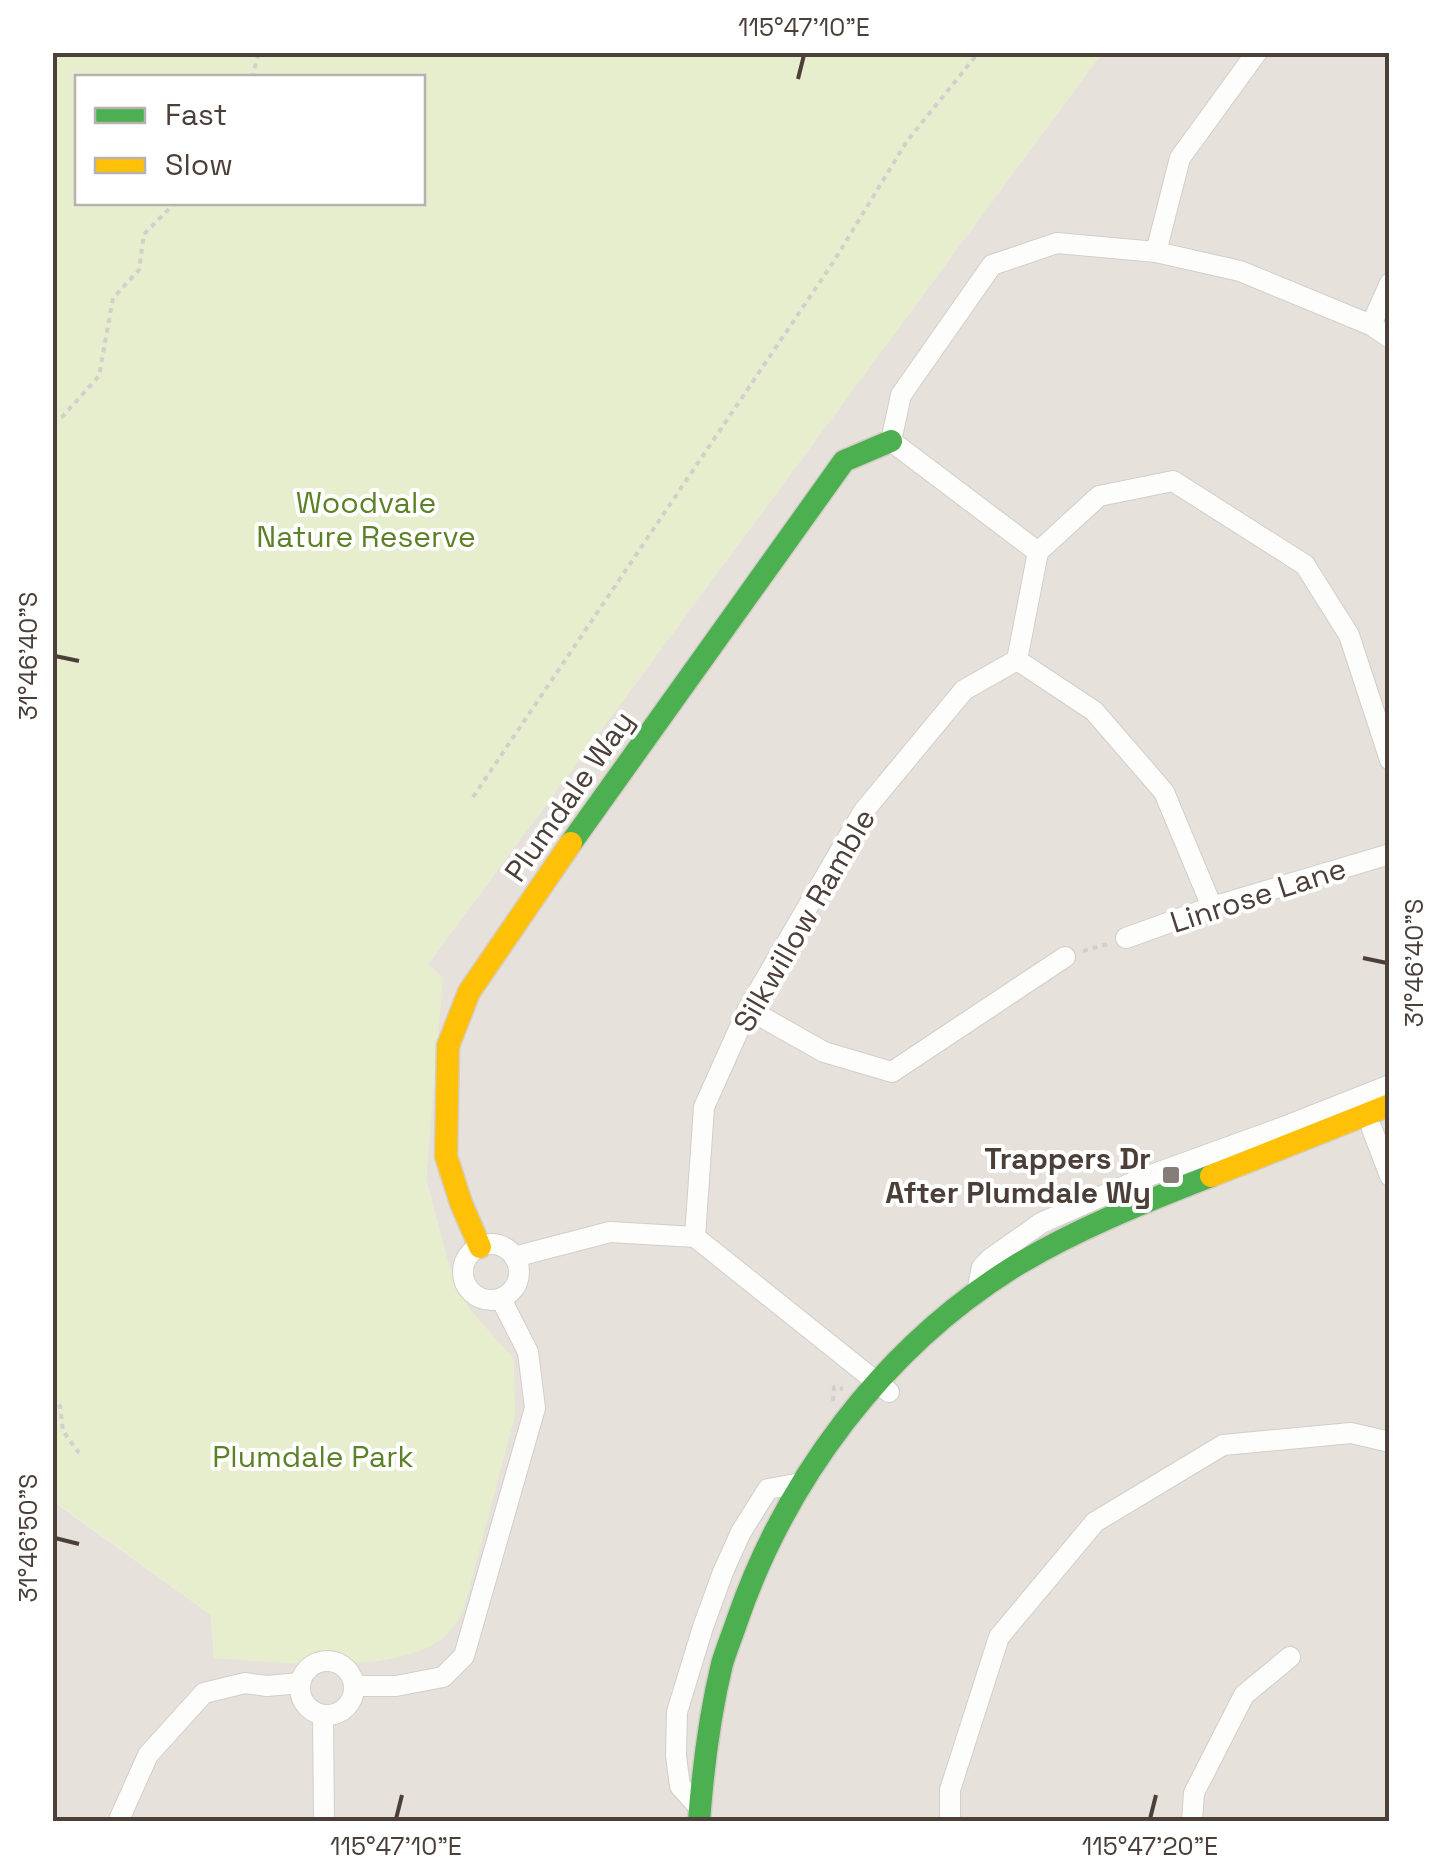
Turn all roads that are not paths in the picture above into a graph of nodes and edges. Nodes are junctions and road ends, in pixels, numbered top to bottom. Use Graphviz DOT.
graph roads {
  1 [pos="1257,52"];
  2 [pos="1156,252"];
  3 [pos="1390,282"];
  4 [pos="1372,325"];
  5 [pos="1390,338"];
  6 [pos="891,441"];
  7 [pos="1038,552"];
  8 [pos="1017,660"];
  9 [pos="1390,760"];
  10 [pos="1390,854"];
  11 [pos="1212,907"];
  12 [pos="1126,938"];
  13 [pos="1065,956"];
  14 [pos="748,1008"];
  15 [pos="1390,1084"];
  16 [pos="1390,1104"];
  17 [pos="1381,1126"];
  18 [pos="1390,1176"];
  19 [pos="695,1238"];
  20 [pos="480,1247"];
  21 [pos="514,1257"];
  22 [pos="977,1292"];
  23 [pos="501,1299"];
  24 [pos="883,1386"];
  25 [pos="1390,1442"];
  26 [pos="801,1483"];
  27 [pos="1290,1657"];
  28 [pos="300,1682"];
  29 [pos="354,1686"];
  30 [pos="323,1715"];
  31 [pos="704,1817"];
  32 [pos="118,1822"];
  33 [pos="324,1822"];
  34 [pos="950,1822"];
  35 [pos="1192,1822"];
  1 -- 2 [label="street"];
  2 -- 4 [label="street"];
  2 -- 6 [label="street"];
  3 -- 4 [label="street"];
  4 -- 5 [label="street"];
  6 -- 7 [label="street"];
  6 -- 20 [label="main road, Plumdale Way"];
  7 -- 8 [label="street"];
  7 -- 9 [label="street"];
  8 -- 11 [label="street"];
  8 -- 14 [label="street, Silkwillow Ramble"];
  10 -- 11 [label="street, Linrose Lane"];
  11 -- 12 [label="street, Linrose Lane"];
  13 -- 14 [label="street"];
  14 -- 19 [label="street, Silkwillow Ramble"];
  15 -- 22 [label="street"];
  16 -- 22 [label="main road"];
  17 -- 18 [label="street"];
  17 -- 24 [label="main road"];
  19 -- 21 [label="street"];
  19 -- 24 [label="street"];
  20 -- 21 [label="street"];
  20 -- 23 [label="street"];
  21 -- 23 [label="street"];
  22 -- 24 [label="main road"];
  23 -- 29 [label="street"];
  24 -- 26 [label="main road"];
  24 -- 31 [label="main road"];
  25 -- 34 [label="street"];
  26 -- 31 [label="main road"];
  26 -- 31 [label="street"];
  27 -- 35 [label="street"];
  28 -- 29 [label="street"];
  28 -- 30 [label="street"];
  28 -- 32 [label="street"];
  29 -- 30 [label="street"];
  30 -- 33 [label="street"];
}
